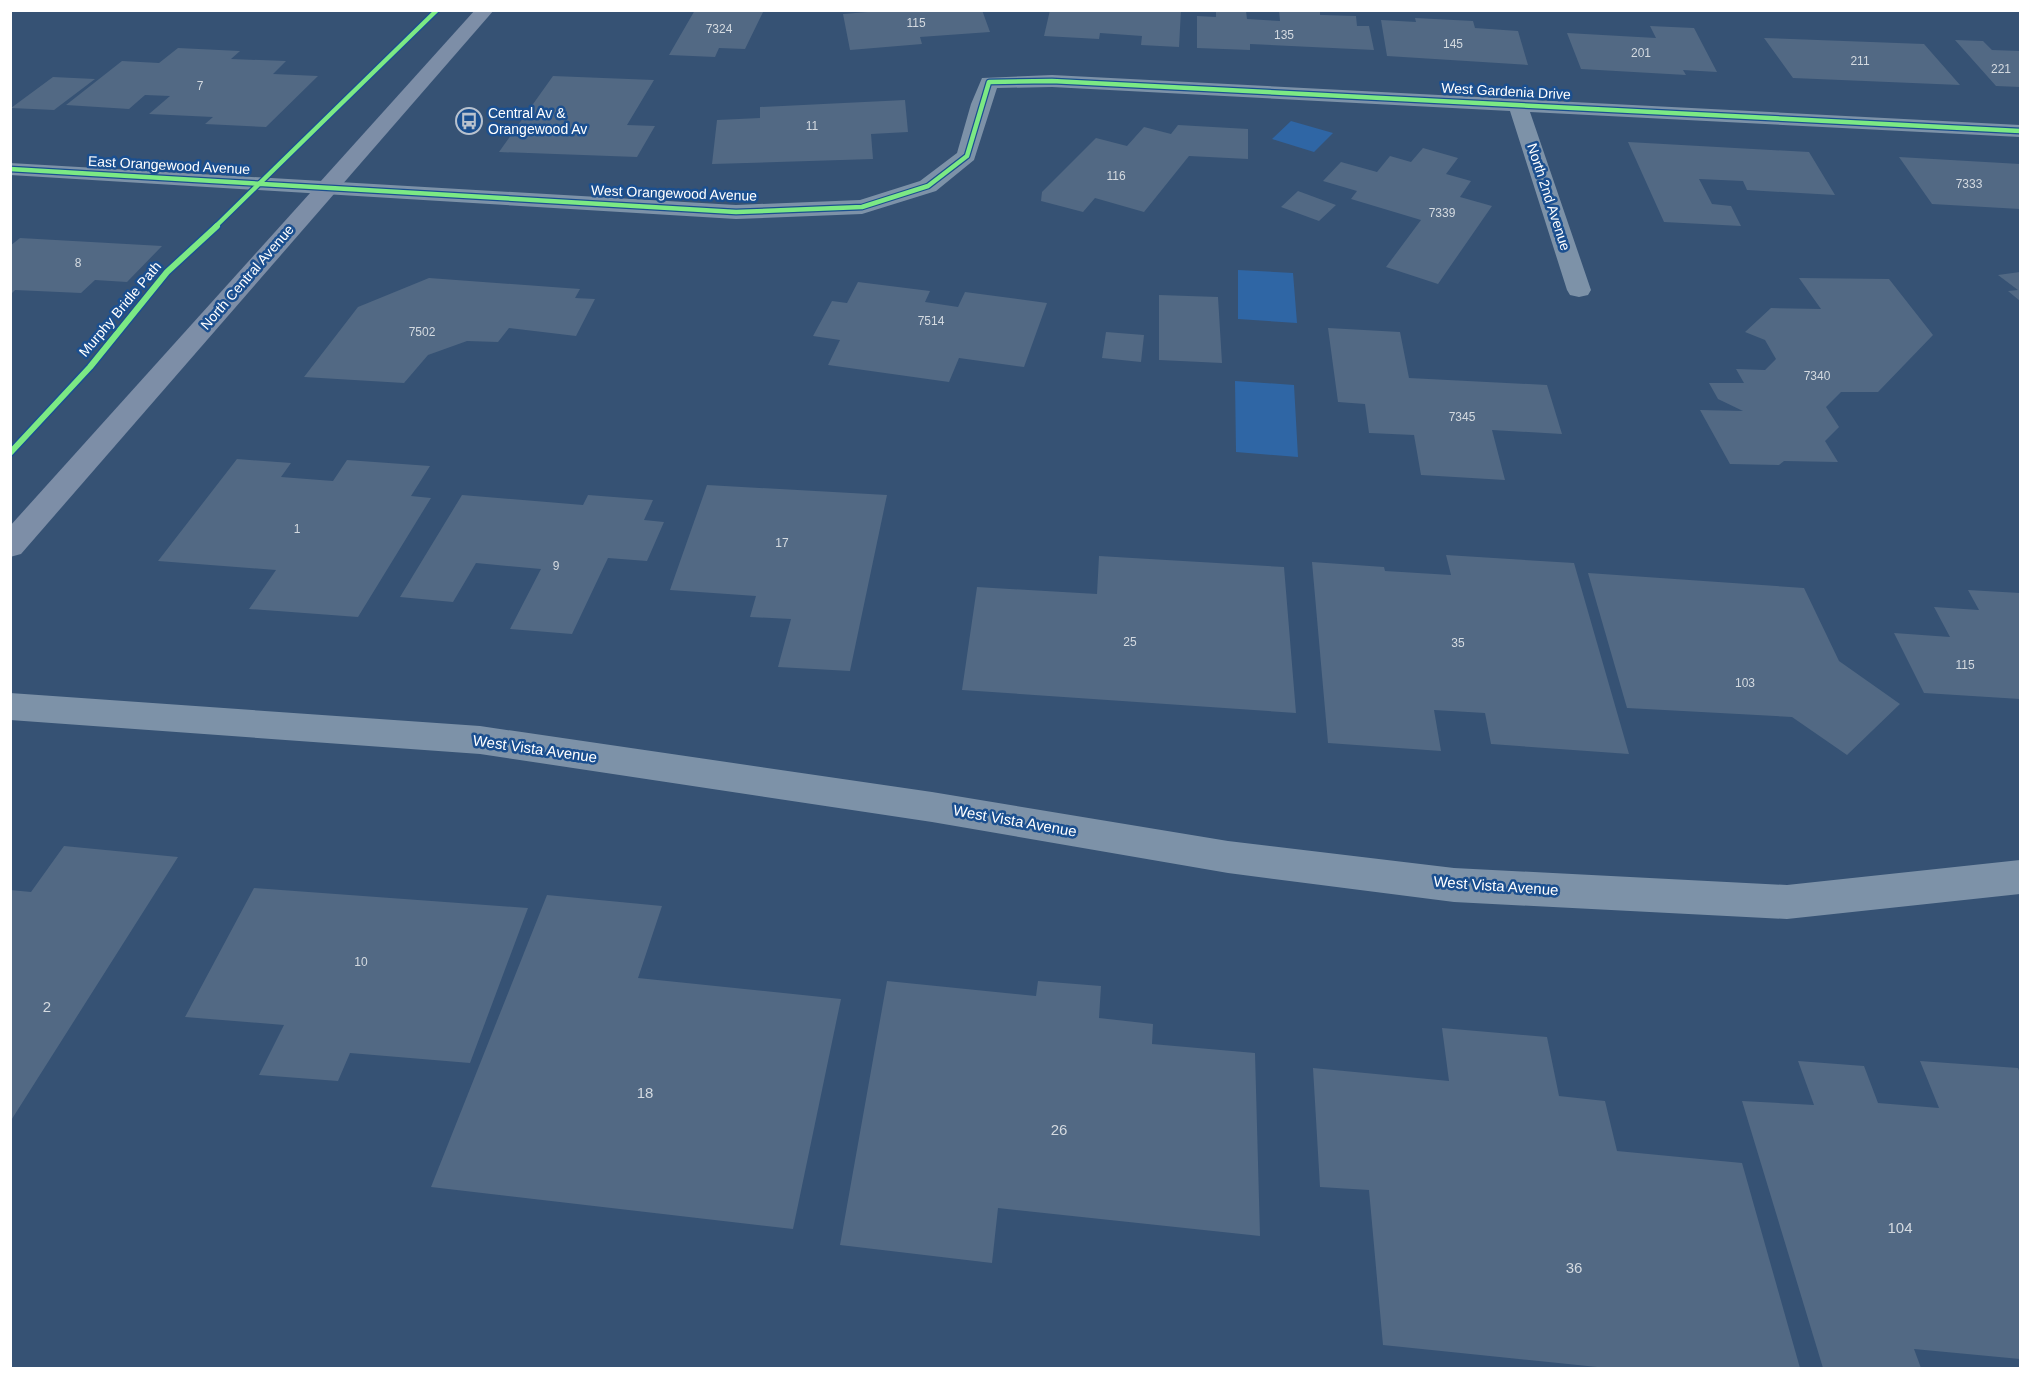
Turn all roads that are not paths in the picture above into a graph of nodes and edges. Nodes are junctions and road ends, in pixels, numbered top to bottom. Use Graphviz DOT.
graph roads {
  1 [pos="485,10"];
  2 [pos="989,82"];
  3 [pos="1518,105"];
  4 [pos="2020,131"];
  5 [pos="10,169"];
  6 [pos="325,189"];
  7 [pos="1579,290"];
  8 [pos="10,546"];
  9 [pos="10,706"];
  10 [pos="2020,878"];
  1 -- 6 [label="main road, North Central Avenue"];
  2 -- 3 [label="street, West Gardenia Drive"];
  2 -- 6 [label="street, West Orangewood Avenue"];
  3 -- 4 [label="street, West Gardenia Drive"];
  3 -- 7 [label="street, North 2nd Avenue"];
  5 -- 6 [label="street, East Orangewood Avenue"];
  6 -- 8 [label="main road, North Central Avenue"];
  9 -- 10 [label="street, West Vista Avenue"];
}
